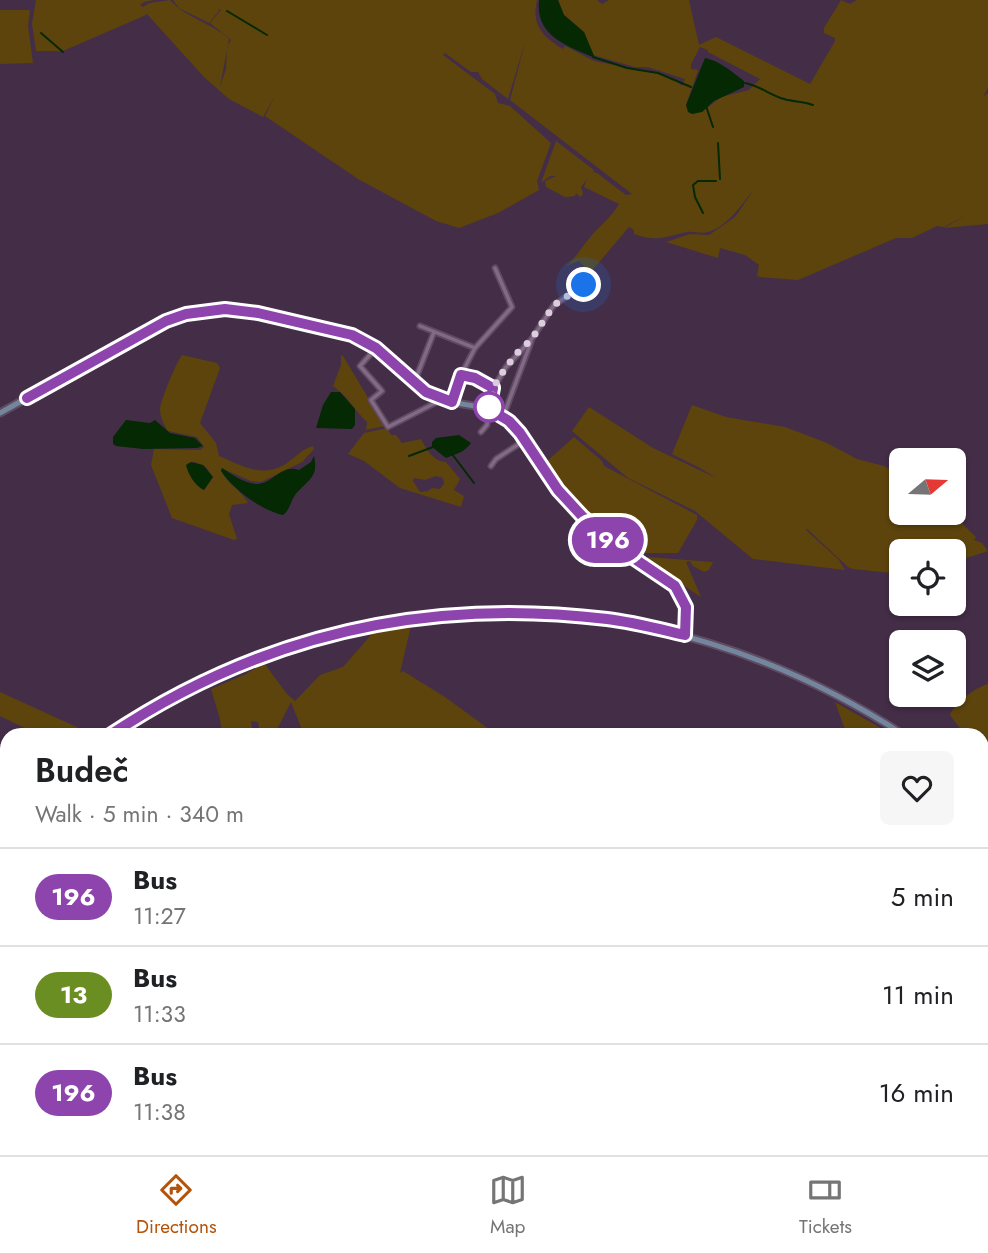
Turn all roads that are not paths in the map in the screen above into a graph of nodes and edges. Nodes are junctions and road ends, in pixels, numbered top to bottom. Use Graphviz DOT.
graph roads {
  1 [pos="495,268"];
  2 [pos="584,285"];
  3 [pos="420,326"];
  4 [pos="434,332"];
  5 [pos="531,340"];
  6 [pos="376,348"];
  7 [pos="475,348"];
  8 [pos="461,375"];
  9 [pos="414,383"];
  10 [pos="493,388"];
  11 [pos="441,400"];
  12 [pos="452,402"];
  13 [pos="489,409"];
  14 [pos="0,413"];
  15 [pos="503,417"];
  16 [pos="481,432"];
  17 [pos="525,440"];
  18 [pos="491,466"];
  19 [pos="685,635"];
  20 [pos="122,728"];
  21 [pos="892,728"];
  1 -- 7 [label="street"];
  2 -- 5 [label="street"];
  3 -- 4 [label="street"];
  4 -- 7 [label="street"];
  4 -- 9 [label="street"];
  5 -- 10 [label="street"];
  5 -- 15 [label="street"];
  6 -- 9 [label="main road"];
  6 -- 11 [label="street"];
  6 -- 14 [label="main road"];
  7 -- 8 [label="street"];
  8 -- 10 [label="street"];
  8 -- 12 [label="street"];
  9 -- 11 [label="main road"];
  10 -- 13 [label="street"];
  11 -- 12 [label="main road"];
  12 -- 13 [label="main road"];
  13 -- 15 [label="main road"];
  13 -- 16 [label="street"];
  15 -- 17 [label="main road"];
  17 -- 18 [label="street"];
  17 -- 19 [label="main road"];
  19 -- 20 [label="main road"];
  19 -- 21 [label="main road"];
}
